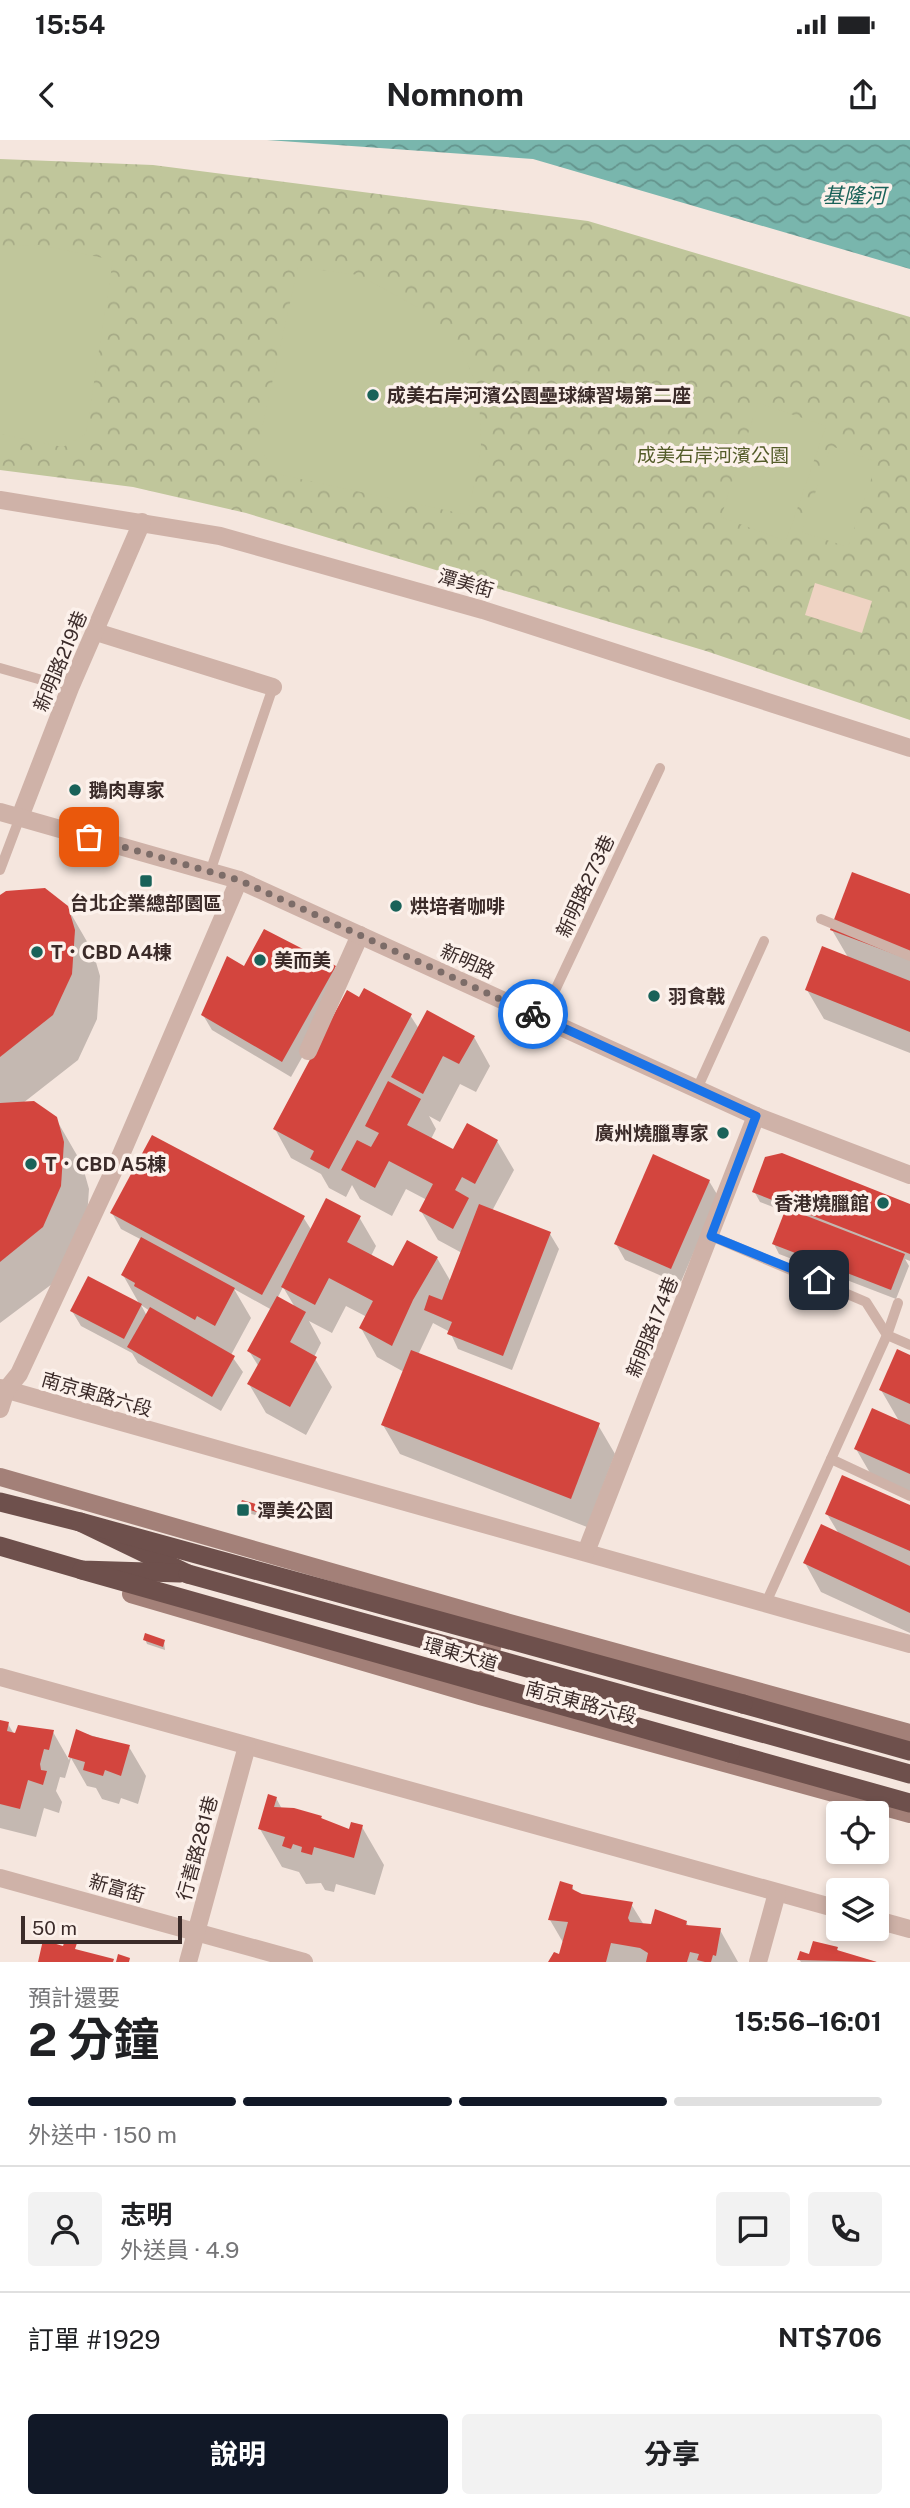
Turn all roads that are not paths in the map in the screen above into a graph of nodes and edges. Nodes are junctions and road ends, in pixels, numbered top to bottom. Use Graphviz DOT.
graph roads {
  1 [pos="0,500"];
  2 [pos="142,522"];
  3 [pos="96,632"];
  4 [pos="0,668"];
  5 [pos="273,687"];
  6 [pos="70,688"];
  7 [pos="910,748"];
  8 [pos="660,768"];
  9 [pos="0,812"];
  10 [pos="20,817"];
  11 [pos="0,870"];
  12 [pos="210,872"];
  13 [pos="239,880"];
  14 [pos="821,919"];
  15 [pos="360,935"];
  16 [pos="764,942"];
  17 [pos="910,956"];
  18 [pos="542,1018"];
  19 [pos="308,1051"];
  20 [pos="697,1089"];
  21 [pos="756,1116"];
  22 [pos="910,1175"];
  23 [pos="711,1236"];
  24 [pos="898,1303"];
  25 [pos="887,1335"];
  26 [pos="910,1345"];
  27 [pos="3,1389"];
  28 [pos="0,1409"];
  29 [pos="831,1459"];
  30 [pos="0,1477"];
  31 [pos="910,1496"];
  32 [pos="0,1502"];
  33 [pos="80,1522"];
  34 [pos="0,1546"];
  35 [pos="586,1552"];
  36 [pos="0,1555"];
  37 [pos="82,1570"];
  38 [pos="188,1574"];
  39 [pos="765,1605"];
  40 [pos="499,1620"];
  41 [pos="910,1644"];
  42 [pos="0,1677"];
  43 [pos="480,1696"];
  44 [pos="910,1733"];
  45 [pos="247,1746"];
  46 [pos="910,1751"];
  47 [pos="910,1774"];
  48 [pos="910,1803"];
  49 [pos="910,1814"];
  50 [pos="0,1878"];
  51 [pos="777,1893"];
  52 [pos="826,1906"];
  53 [pos="889,1923"];
  54 [pos="910,1929"];
  55 [pos="196,1932"];
  56 [pos="188,1962"];
  57 [pos="304,1962"];
  58 [pos="758,1962"];
  1 -- 2 [label="street, 潭美街"];
  2 -- 3 [label="street, 新明路219巷"];
  2 -- 7 [label="street, 潭美街"];
  3 -- 5 [label="street"];
  3 -- 6 [label="street, 新明路219巷"];
  4 -- 6 [label="lane"];
  5 -- 12 [label="lane"];
  6 -- 10 [label="street, 新明路219巷"];
  8 -- 18 [label="lane, 新明路273巷"];
  9 -- 10 [label="street, 新明路"];
  10 -- 11 [label="lane"];
  10 -- 12 [label="street, 新明路"];
  12 -- 13 [label="street, 新明路"];
  13 -- 15 [label="street, 新明路"];
  13 -- 27 [label="street"];
  14 -- 17 [label="lane"];
  15 -- 18 [label="street, 新明路"];
  15 -- 19 [label="street"];
  16 -- 20 [label="lane"];
  18 -- 20 [label="street, 新明路"];
  20 -- 21 [label="street, 新明路"];
  21 -- 22 [label="street, 新明路"];
  21 -- 23 [label="street, 新明路174巷"];
  23 -- 25 [label="lane"];
  23 -- 35 [label="street, 新明路174巷"];
  24 -- 25 [label="lane"];
  25 -- 26 [label="lane"];
  25 -- 29 [label="lane"];
  27 -- 28 [label="street"];
  27 -- 35 [label="street, 南京東路六段"];
  29 -- 31 [label="lane"];
  29 -- 39 [label="lane"];
  30 -- 40 [label="main road"];
  32 -- 33 [label="highway, 環東大道"];
  33 -- 38 [label="highway, bridge"];
  33 -- 46 [label="highway, 環東大道, bridge"];
  34 -- 37 [label="highway, 環東大道"];
  35 -- 39 [label="street, 南京東路六段"];
  36 -- 43 [label="main road, 南京東路六段"];
  37 -- 38 [label="highway, bridge"];
  37 -- 48 [label="highway, 環東大道, bridge"];
  38 -- 47 [label="highway, bridge"];
  39 -- 41 [label="street, 南京東路六段"];
  40 -- 43 [label="main road"];
  40 -- 44 [label="main road"];
  42 -- 45 [label="street"];
  43 -- 49 [label="main road, 南京東路六段"];
  45 -- 51 [label="street"];
  45 -- 55 [label="street, 行善路281巷"];
  50 -- 55 [label="street, 新富街"];
  51 -- 52 [label="street"];
  51 -- 58 [label="street"];
  53 -- 54 [label="street"];
  55 -- 56 [label="street, 行善路281巷"];
  55 -- 57 [label="street, 新富街"];
}
